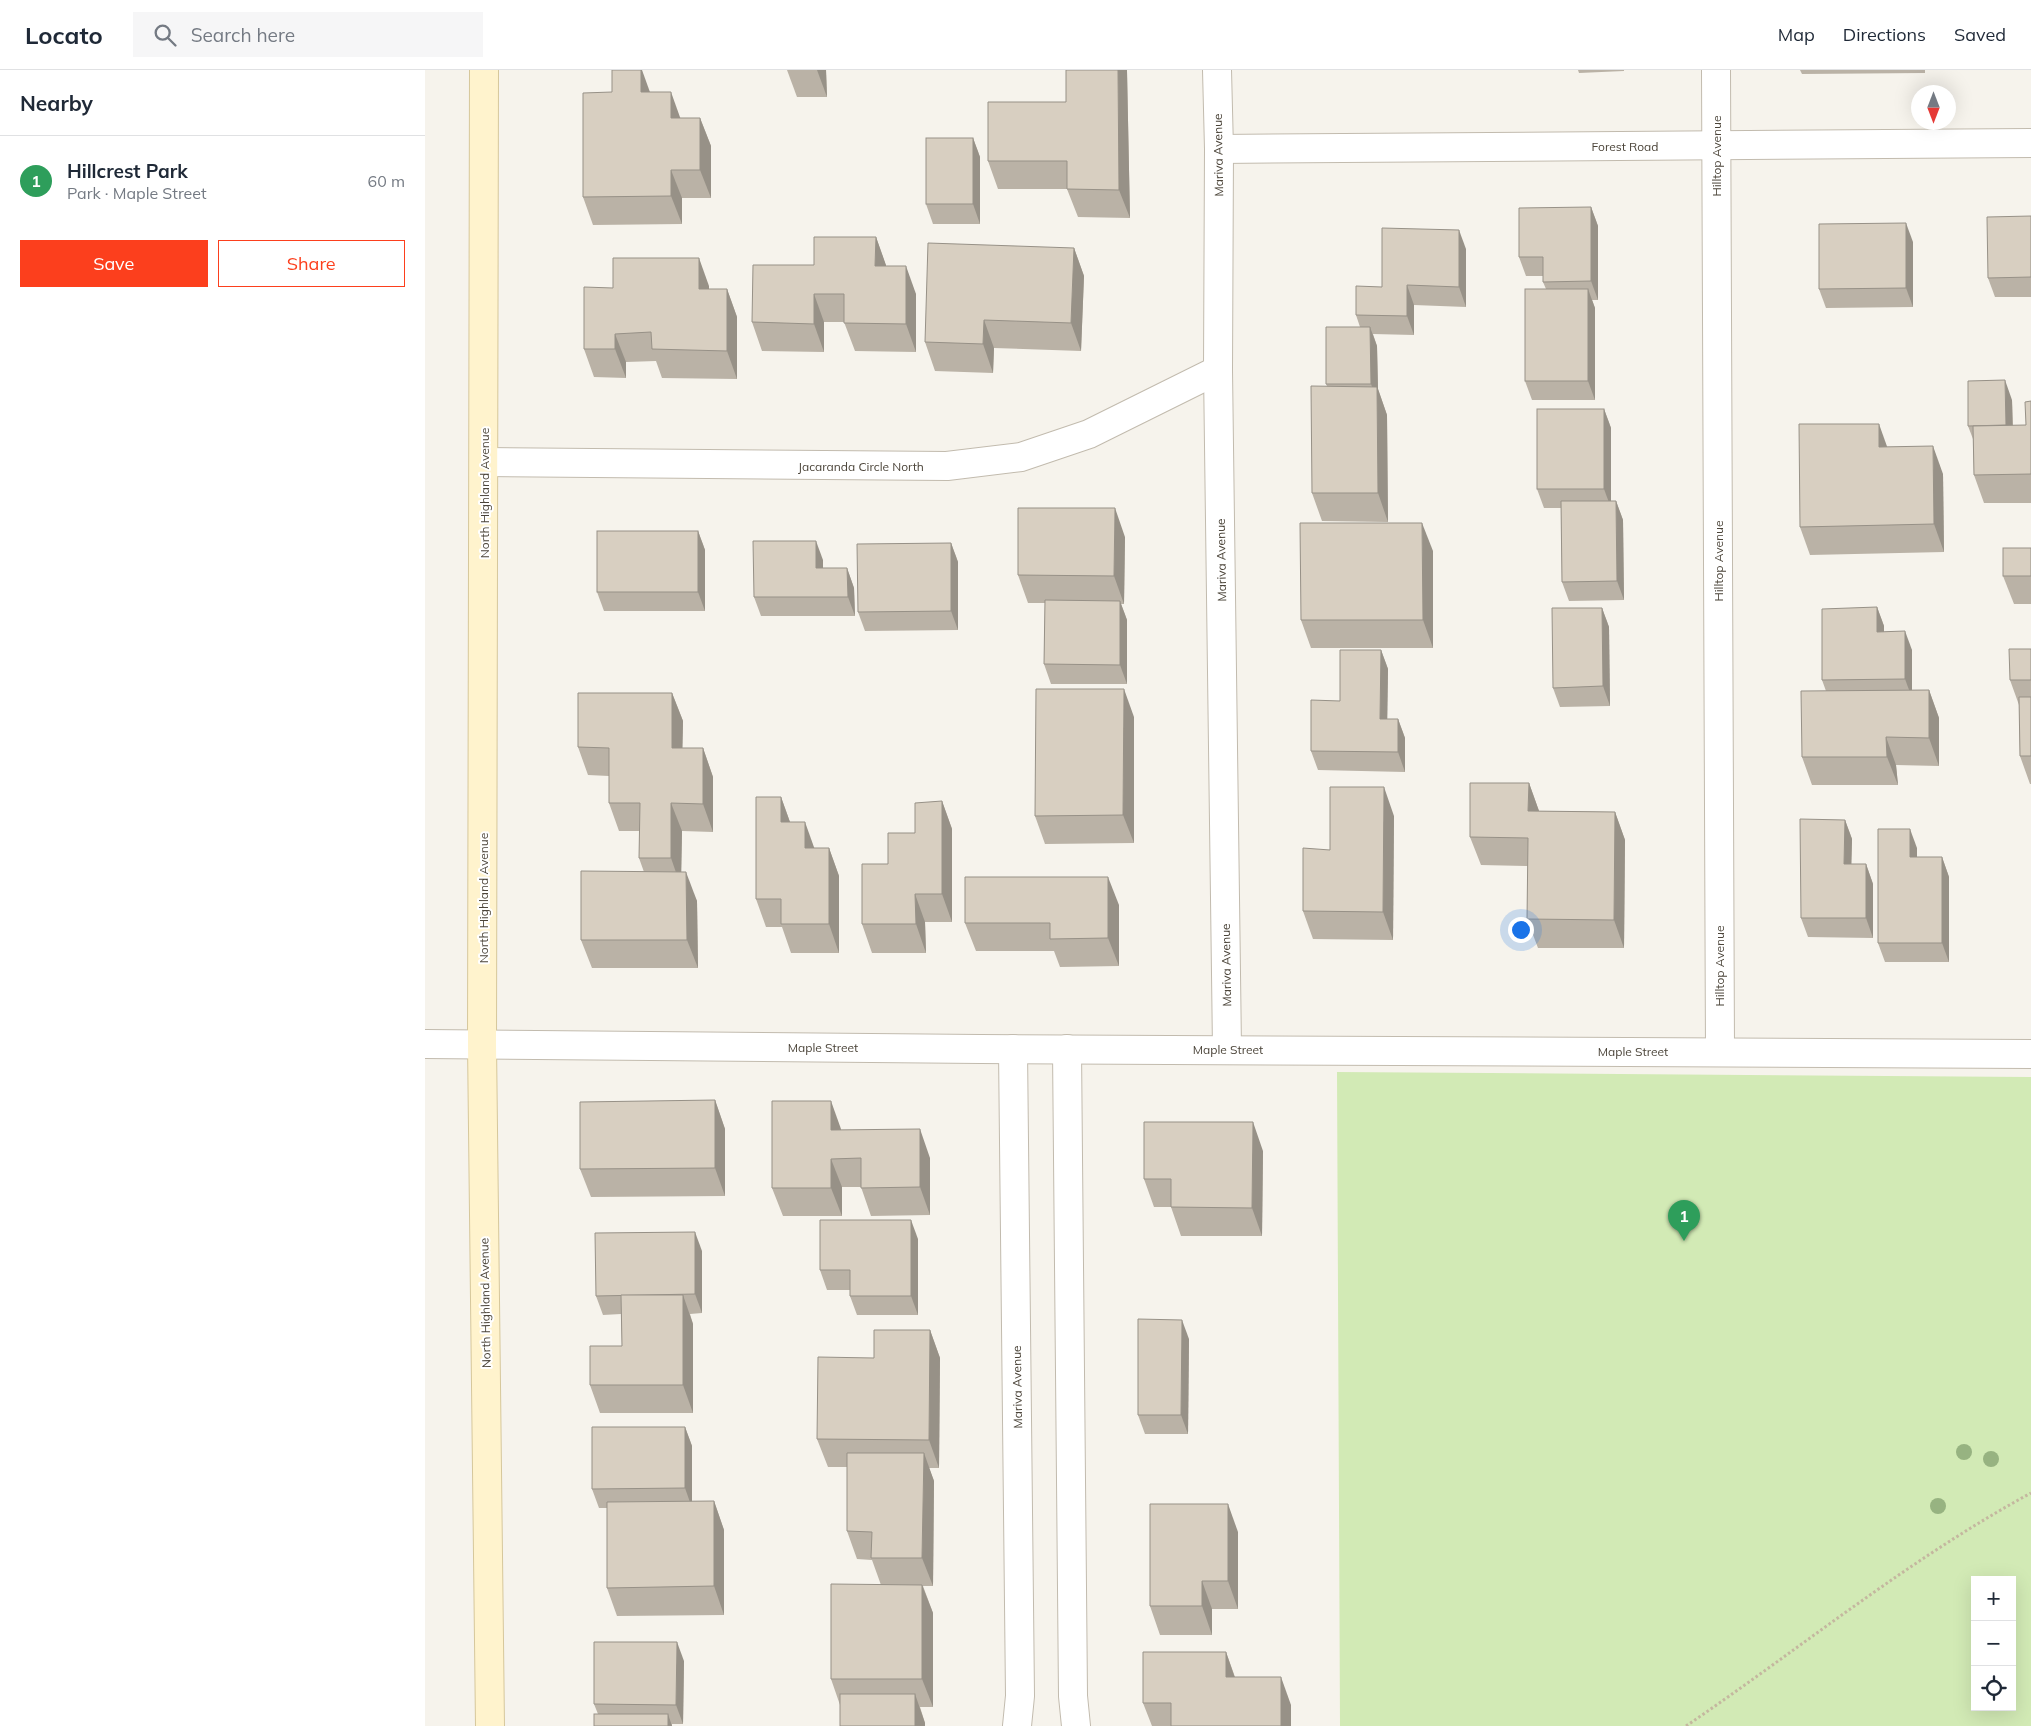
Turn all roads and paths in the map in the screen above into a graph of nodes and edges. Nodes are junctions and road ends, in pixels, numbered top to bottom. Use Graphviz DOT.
graph roads {
  1 [pos="484,70"];
  2 [pos="1217,70"];
  3 [pos="1716,70"];
  4 [pos="2031,143"];
  5 [pos="1717,146"];
  6 [pos="1219,149"];
  7 [pos="1218,370"];
  8 [pos="484,462"];
  9 [pos="425,1044"];
  10 [pos="482,1044"];
  11 [pos="1013,1049"];
  12 [pos="1067,1049"];
  13 [pos="1227,1050"];
  14 [pos="1719,1051"];
  15 [pos="2031,1054"];
  16 [pos="2031,1493"];
  17 [pos="490,1726"];
  18 [pos="1017,1726"];
  19 [pos="1076,1726"];
  20 [pos="1686,1726"];
  1 -- 8 [label="street, North Highland Avenue"];
  2 -- 6 [label="street, Mariva Avenue"];
  3 -- 5 [label="street, Hilltop Avenue"];
  4 -- 5 [label="street, Forest Road"];
  5 -- 6 [label="street, Forest Road"];
  5 -- 14 [label="street, Hilltop Avenue"];
  6 -- 7 [label="street, Mariva Avenue"];
  7 -- 8 [label="street, Jacaranda Circle North"];
  7 -- 13 [label="street, Mariva Avenue"];
  8 -- 10 [label="street, North Highland Avenue"];
  9 -- 10 [label="street, Maple Street"];
  10 -- 11 [label="street, Maple Street"];
  10 -- 17 [label="street, North Highland Avenue"];
  11 -- 12 [label="street, Maple Street"];
  11 -- 18 [label="street, Mariva Avenue"];
  12 -- 13 [label="street, Maple Street"];
  12 -- 19 [label="street"];
  13 -- 14 [label="street, Maple Street"];
  14 -- 15 [label="street, Maple Street"];
  16 -- 20 [label="path"];
}
